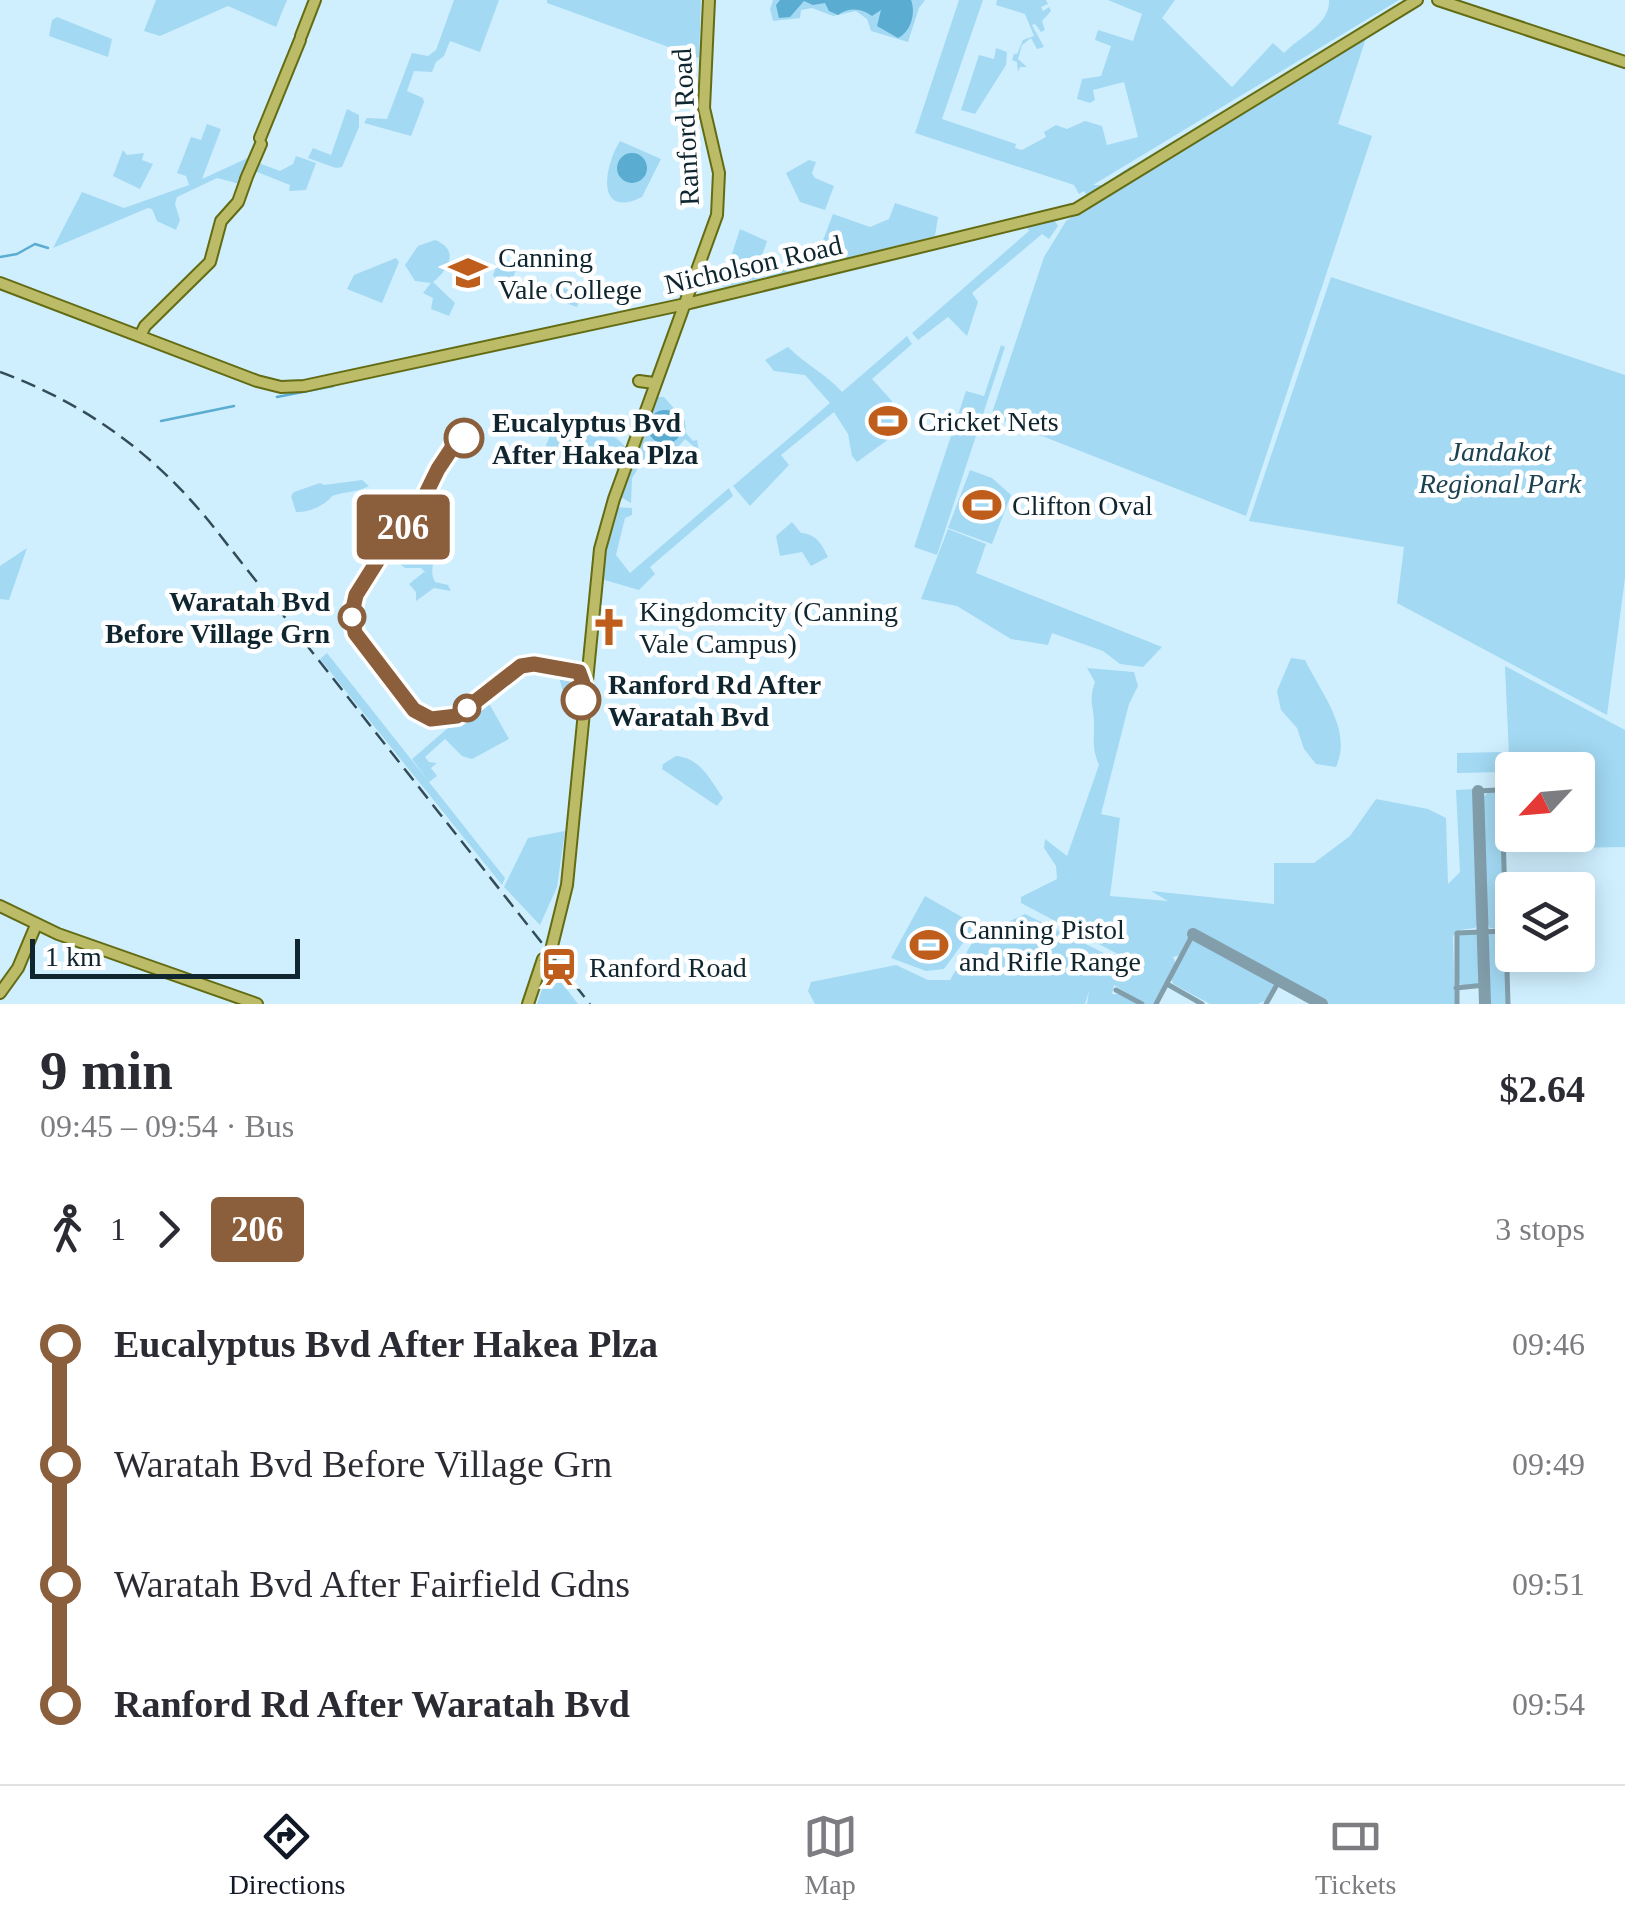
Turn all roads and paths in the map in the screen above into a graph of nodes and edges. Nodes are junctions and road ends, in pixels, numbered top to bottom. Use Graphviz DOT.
graph roads {
  1 [pos="314,0"];
  2 [pos="707,0"];
  3 [pos="1414,0"];
  4 [pos="1438,0"];
  5 [pos="1449,0"];
  6 [pos="706,50"];
  7 [pos="1625,60"];
  8 [pos="696,65"];
  9 [pos="711,67"];
  10 [pos="702,78"];
  11 [pos="1084,197"];
  12 [pos="1069,208"];
  13 [pos="0,281"];
  14 [pos="685,302"];
  15 [pos="143,332"];
  16 [pos="468,340"];
  17 [pos="442,352"];
  18 [pos="180,355"];
  19 [pos="197,357"];
  20 [pos="374,360"];
  21 [pos="230,366"];
  22 [pos="264,374"];
  23 [pos="361,374"];
  24 [pos="651,385"];
  25 [pos="629,443"];
  26 [pos="618,488"];
  27 [pos="621,502"];
  28 [pos="0,908"];
  29 [pos="34,929"];
  30 [pos="547,955"];
  31 [pos="188,973"];
  32 [pos="171,974"];
  33 [pos="0,991"];
  34 [pos="247,1004"];
  35 [pos="257,1004"];
  36 [pos="530,1004"];
  1 -- 15 [label="main road"];
  2 -- 6 [label="main road, Ranford Road"];
  2 -- 10 [label="main road, Ranford Road"];
  3 -- 12 [label="main road, Nicholson Road"];
  3 -- 14 [label="main road, Nicholson Road"];
  4 -- 7 [label="main road"];
  5 -- 7 [label="main road"];
  6 -- 9 [label="main road"];
  6 -- 14 [label="main road, Ranford Road"];
  8 -- 10 [label="main road"];
  10 -- 14 [label="main road, Ranford Road"];
  11 -- 12 [label="main road"];
  12 -- 14 [label="main road, Nicholson Road"];
  13 -- 15 [label="main road, Nicholson Road"];
  13 -- 15 [label="main road, Nicholson Road"];
  14 -- 17 [label="main road, Nicholson Road"];
  14 -- 23 [label="main road, Nicholson Road"];
  14 -- 24 [label="main road, Ranford Road"];
  14 -- 24 [label="main road, Ranford Road"];
  15 -- 19 [label="main road, Nicholson Road"];
  15 -- 21 [label="main road, Nicholson Road"];
  16 -- 17 [label="main road"];
  17 -- 23 [label="main road, Nicholson Road"];
  18 -- 19 [label="main road"];
  19 -- 23 [label="main road, Nicholson Road"];
  20 -- 23 [label="main road"];
  21 -- 22 [label="main road"];
  21 -- 23 [label="main road, Nicholson Road"];
  24 -- 25 [label="main road, Ranford Road"];
  24 -- 25 [label="main road, Ranford Road"];
  25 -- 26 [label="main road, Ranford Road"];
  25 -- 30 [label="main road, Ranford Road"];
  26 -- 27 [label="main road"];
  26 -- 30 [label="main road, Ranford Road"];
  28 -- 29 [label="main road"];
  29 -- 32 [label="main road"];
  29 -- 33 [label="main road"];
  29 -- 34 [label="main road"];
  30 -- 36 [label="main road, Ranford Road"];
  31 -- 32 [label="main road"];
  32 -- 35 [label="main road"];
}
